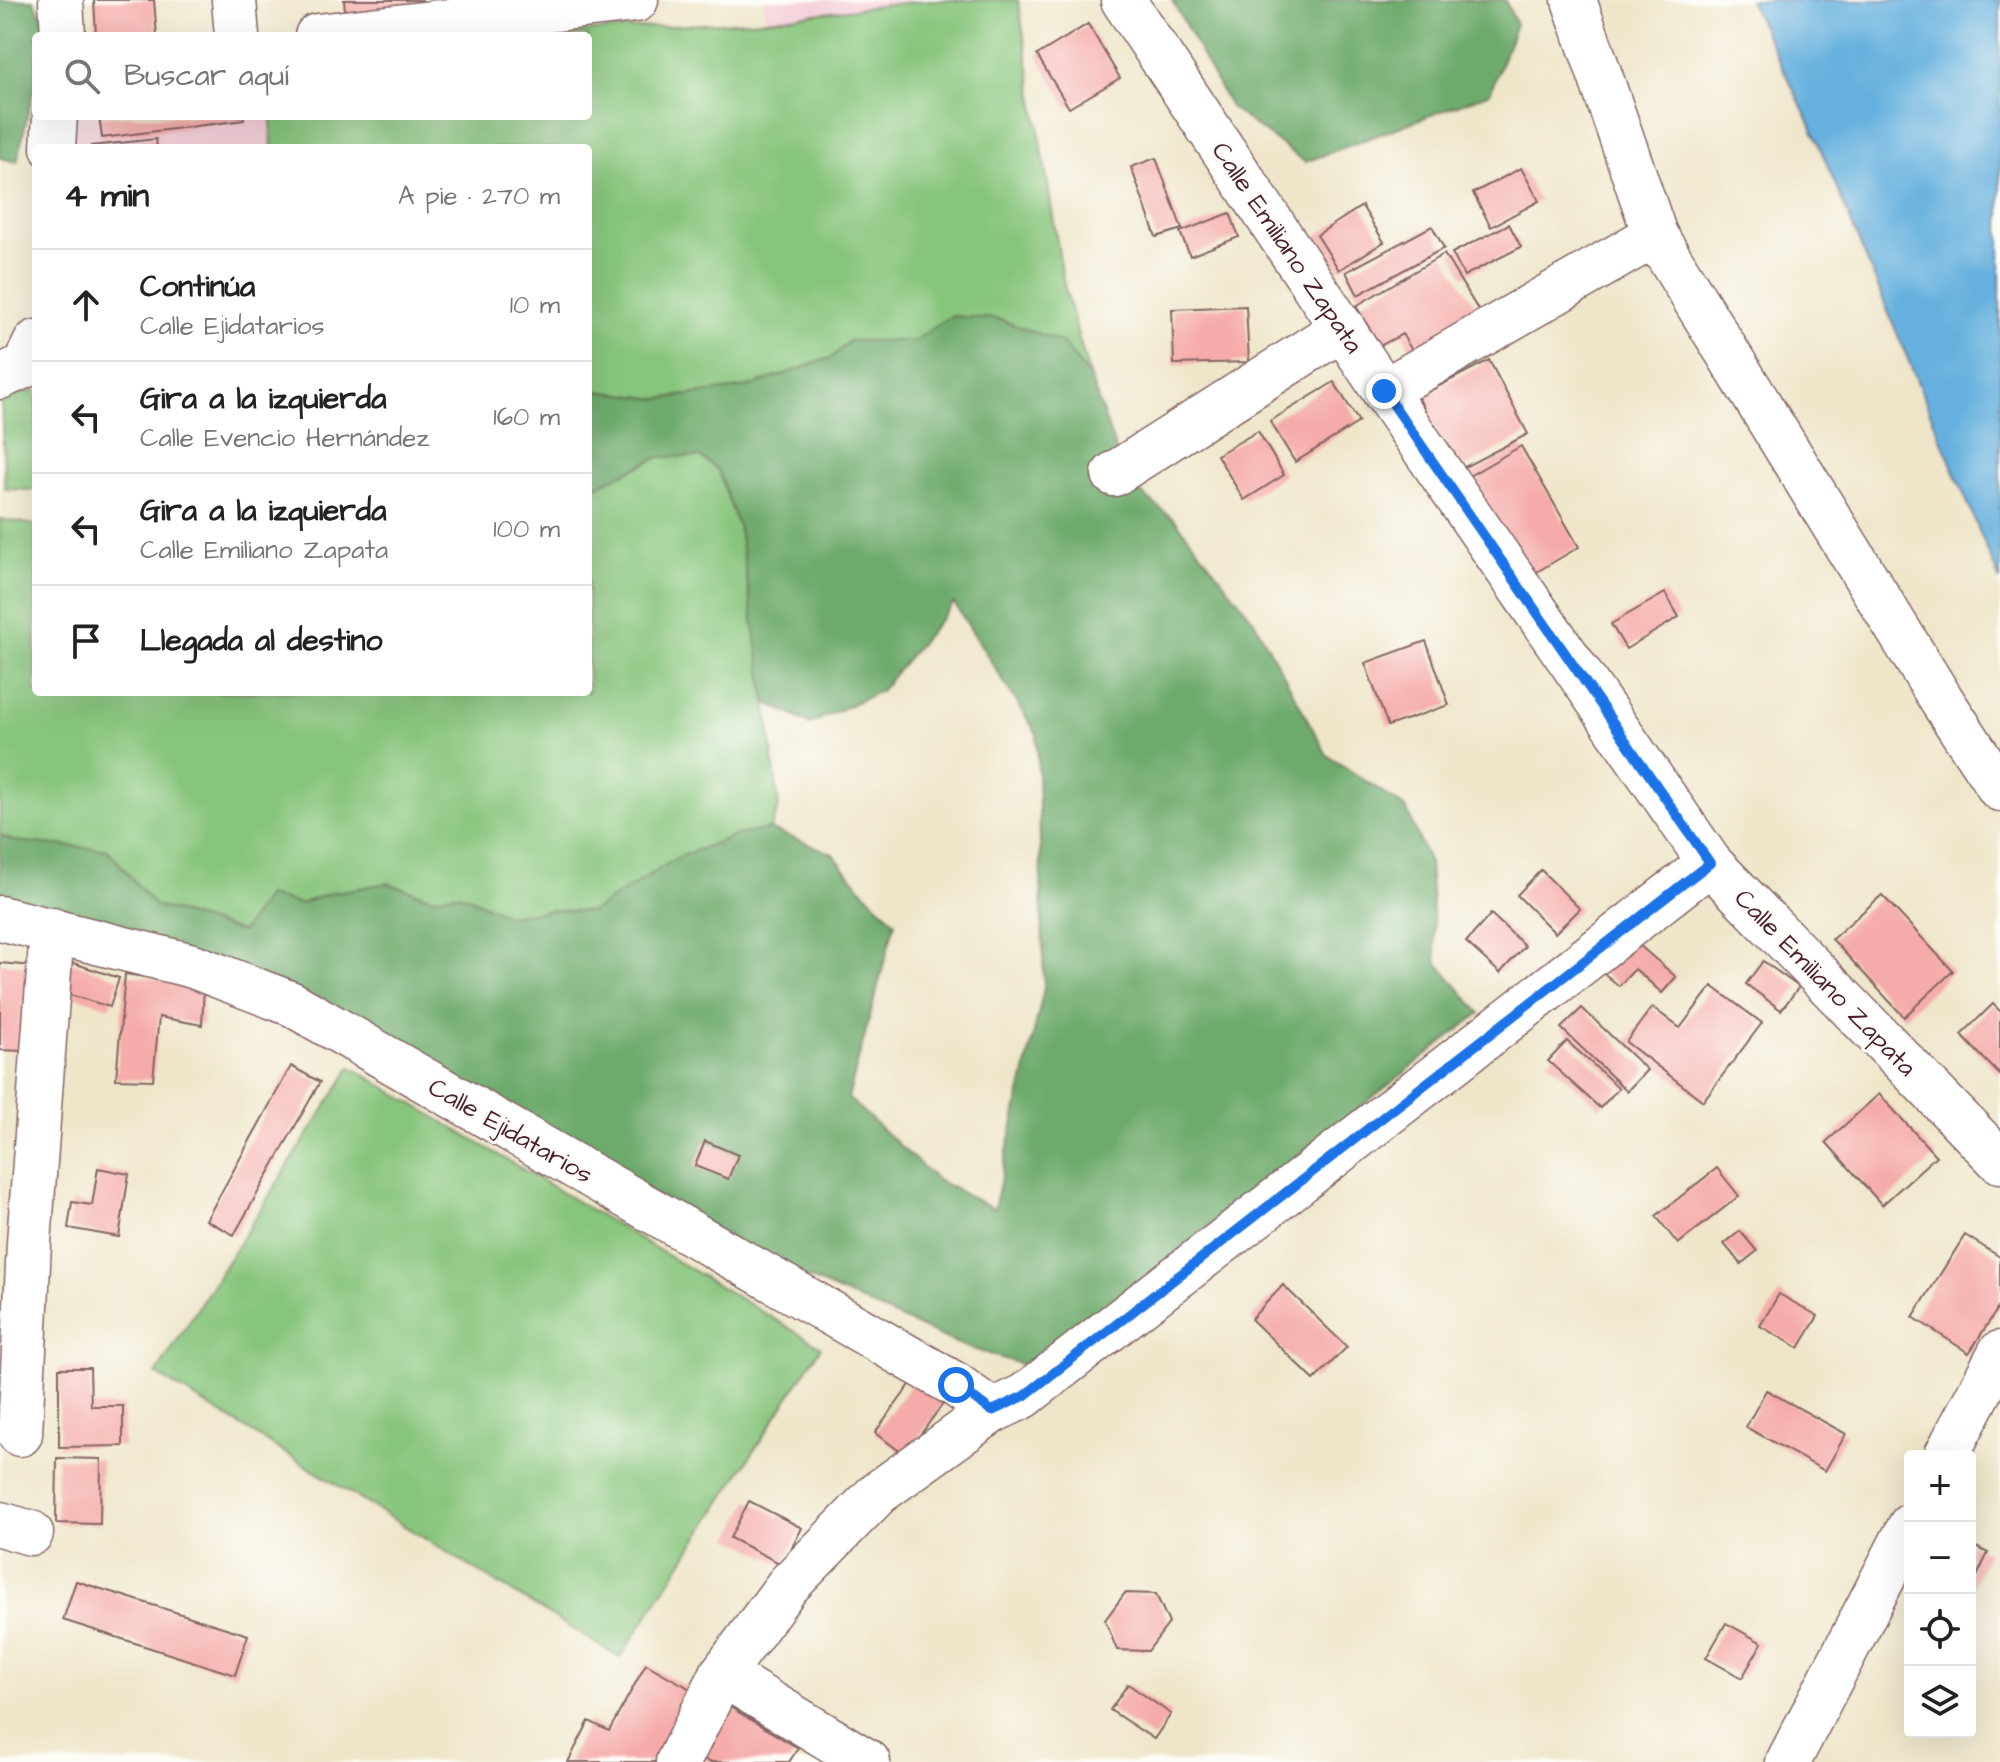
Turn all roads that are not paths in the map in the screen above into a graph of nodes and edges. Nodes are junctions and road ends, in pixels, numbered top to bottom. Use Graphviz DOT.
graph roads {
  1 [pos="61,0"];
  2 [pos="234,0"];
  3 [pos="635,0"];
  4 [pos="1123,0"];
  5 [pos="1574,0"];
  6 [pos="434,10"];
  7 [pos="63,32"];
  8 [pos="237,32"];
  9 [pos="335,32"];
  10 [pos="55,120"];
  11 [pos="53,144"];
  12 [pos="1655,235"];
  13 [pos="1343,328"];
  14 [pos="32,350"];
  15 [pos="0,377"];
  16 [pos="1384,391"];
  17 [pos="1114,474"];
  18 [pos="2000,789"];
  19 [pos="1710,863"];
  20 [pos="0,918"];
  21 [pos="52,930"];
  22 [pos="2000,1161"];
  23 [pos="14,1244"];
  24 [pos="2000,1353"];
  25 [pos="992,1411"];
  26 [pos="20,1434"];
  27 [pos="1949,1450"];
  28 [pos="1904,1538"];
  29 [pos="722,1674"];
  30 [pos="678,1762"];
  31 [pos="868,1762"];
  32 [pos="1788,1762"];
  1 -- 7 [label="street"];
  2 -- 8 [label="street"];
  3 -- 6 [label="street"];
  4 -- 13 [label="street, Calle Emiliano Zapata"];
  5 -- 12 [label="street"];
  6 -- 9 [label="street"];
  10 -- 11 [label="street"];
  12 -- 16 [label="street"];
  12 -- 18 [label="street"];
  13 -- 16 [label="street, Calle Emiliano Zapata"];
  13 -- 17 [label="street"];
  14 -- 15 [label="street"];
  16 -- 19 [label="street, Calle Emiliano Zapata"];
  19 -- 22 [label="street, Calle Emiliano Zapata"];
  19 -- 25 [label="street"];
  20 -- 21 [label="street, Calle Ejidatarios"];
  21 -- 23 [label="street"];
  21 -- 25 [label="street, Calle Ejidatarios"];
  23 -- 26 [label="street"];
  24 -- 27 [label="street"];
  25 -- 29 [label="street"];
  28 -- 32 [label="street"];
  29 -- 30 [label="street"];
  29 -- 31 [label="street"];
}
